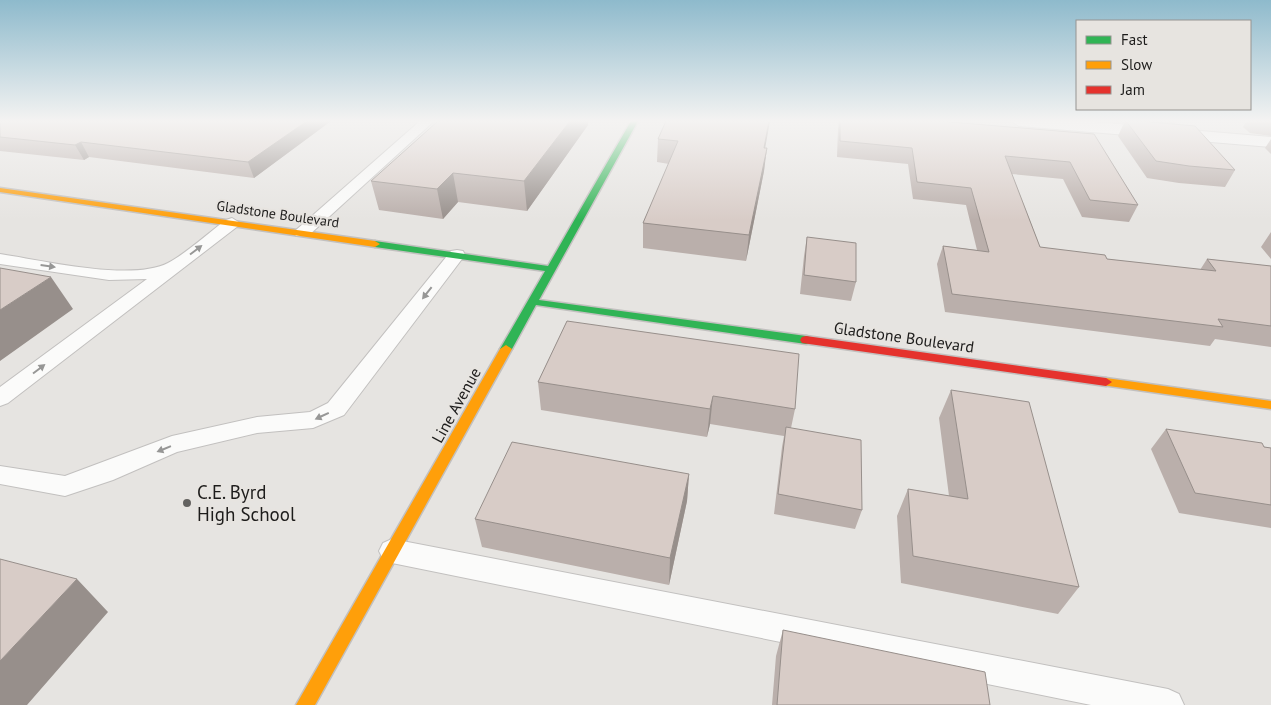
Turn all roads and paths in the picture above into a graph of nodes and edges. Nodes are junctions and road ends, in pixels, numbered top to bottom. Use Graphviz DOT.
graph roads {
  1 [pos="391,154"];
  2 [pos="616,154"];
  3 [pos="0,190"];
  4 [pos="232,223"];
  5 [pos="302,233"];
  6 [pos="457,255"];
  7 [pos="0,259"];
  8 [pos="173,268"];
  9 [pos="552,268"];
  10 [pos="533,302"];
  11 [pos="0,398"];
  12 [pos="1271,405"];
  13 [pos="0,475"];
  14 [pos="392,551"];
  15 [pos="305,705"];
  16 [pos="1168,705"];
  1 -- 5 [label="lane"];
  2 -- 9 [label="street, Line Avenue"];
  3 -- 4 [label="street, Gladstone Boulevard"];
  4 -- 5 [label="street, Gladstone Boulevard"];
  8 -- 4 [label="lane, one-way"];
  5 -- 6 [label="street, Gladstone Boulevard"];
  6 -- 9 [label="street, Gladstone Boulevard"];
  6 -- 13 [label="lane, one-way"];
  7 -- 8 [label="lane, one-way"];
  11 -- 8 [label="lane, one-way"];
  9 -- 10 [label="street, Line Avenue"];
  10 -- 12 [label="street, Gladstone Boulevard"];
  10 -- 14 [label="street, Line Avenue"];
  14 -- 15 [label="street, Line Avenue"];
  14 -- 16 [label="lane"];
}
